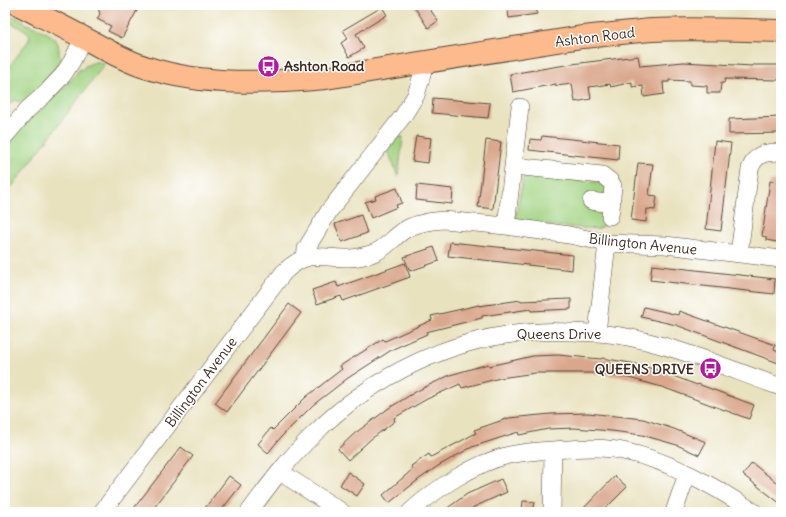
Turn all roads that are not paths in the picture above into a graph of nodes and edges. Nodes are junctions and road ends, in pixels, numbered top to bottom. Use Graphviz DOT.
graph roads {
  1 [pos="20,5"];
  2 [pos="781,31"];
  3 [pos="84,37"];
  4 [pos="424,62"];
  5 [pos="520,107"];
  6 [pos="5,136"];
  7 [pos="781,152"];
  8 [pos="513,166"];
  9 [pos="591,201"];
  10 [pos="506,226"];
  11 [pos="607,243"];
  12 [pos="739,254"];
  13 [pos="305,258"];
  14 [pos="781,259"];
  15 [pos="597,333"];
  16 [pos="781,387"];
  17 [pos="553,450"];
  18 [pos="280,472"];
  19 [pos="687,474"];
  20 [pos="102,512"];
  21 [pos="249,512"];
  22 [pos="342,512"];
  23 [pos="410,512"];
  24 [pos="552,512"];
  25 [pos="674,512"];
  26 [pos="754,512"];
  1 -- 3 [label="main road, Ashton Road"];
  2 -- 4 [label="main road, Ashton Road"];
  3 -- 4 [label="main road, Ashton Road"];
  3 -- 6 [label="street"];
  4 -- 13 [label="street"];
  5 -- 8 [label="street"];
  7 -- 12 [label="street"];
  8 -- 9 [label="street"];
  8 -- 10 [label="street"];
  10 -- 11 [label="street, Billington Avenue"];
  10 -- 13 [label="street, Billington Avenue"];
  11 -- 12 [label="street, Billington Avenue"];
  11 -- 15 [label="street"];
  12 -- 14 [label="street, Billington Avenue"];
  13 -- 20 [label="street, Billington Avenue"];
  15 -- 16 [label="street, Queens Drive"];
  15 -- 18 [label="street, Queens Drive"];
  17 -- 19 [label="street"];
  17 -- 23 [label="street"];
  17 -- 24 [label="street"];
  18 -- 21 [label="street, Queens Drive"];
  18 -- 22 [label="street"];
  19 -- 25 [label="street"];
  19 -- 26 [label="street"];
}
